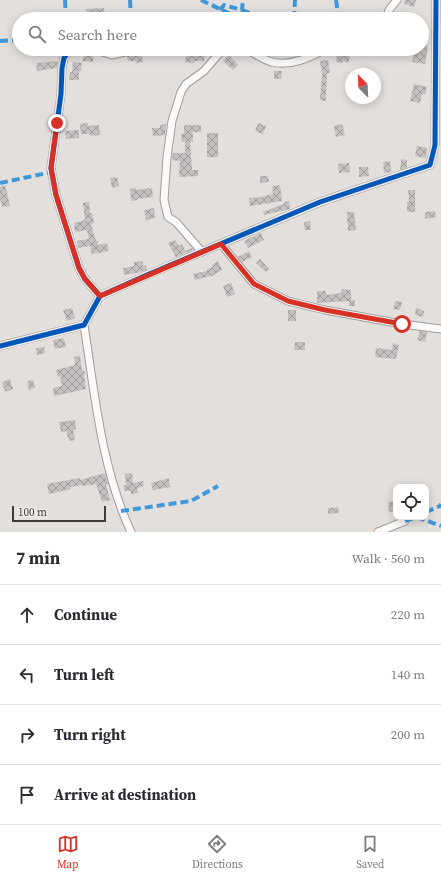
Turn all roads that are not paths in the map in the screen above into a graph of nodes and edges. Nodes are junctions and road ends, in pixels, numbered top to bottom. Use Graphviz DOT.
graph roads {
  1 [pos="397,0"];
  2 [pos="436,0"];
  3 [pos="388,12"];
  4 [pos="65,56"];
  5 [pos="217,56"];
  6 [pos="259,56"];
  7 [pos="309,56"];
  8 [pos="221,244"];
  9 [pos="202,252"];
  10 [pos="100,296"];
  11 [pos="84,325"];
  12 [pos="441,329"];
  13 [pos="0,346"];
  14 [pos="405,521"];
  15 [pos="131,532"];
  16 [pos="378,532"];
  1 -- 3 [label="street"];
  2 -- 8 [label="street"];
  4 -- 10 [label="street"];
  5 -- 9 [label="street"];
  6 -- 7 [label="street"];
  8 -- 9 [label="street"];
  8 -- 12 [label="street"];
  9 -- 10 [label="street"];
  10 -- 11 [label="street"];
  11 -- 13 [label="street"];
  11 -- 15 [label="street"];
  14 -- 16 [label="street"];
}
